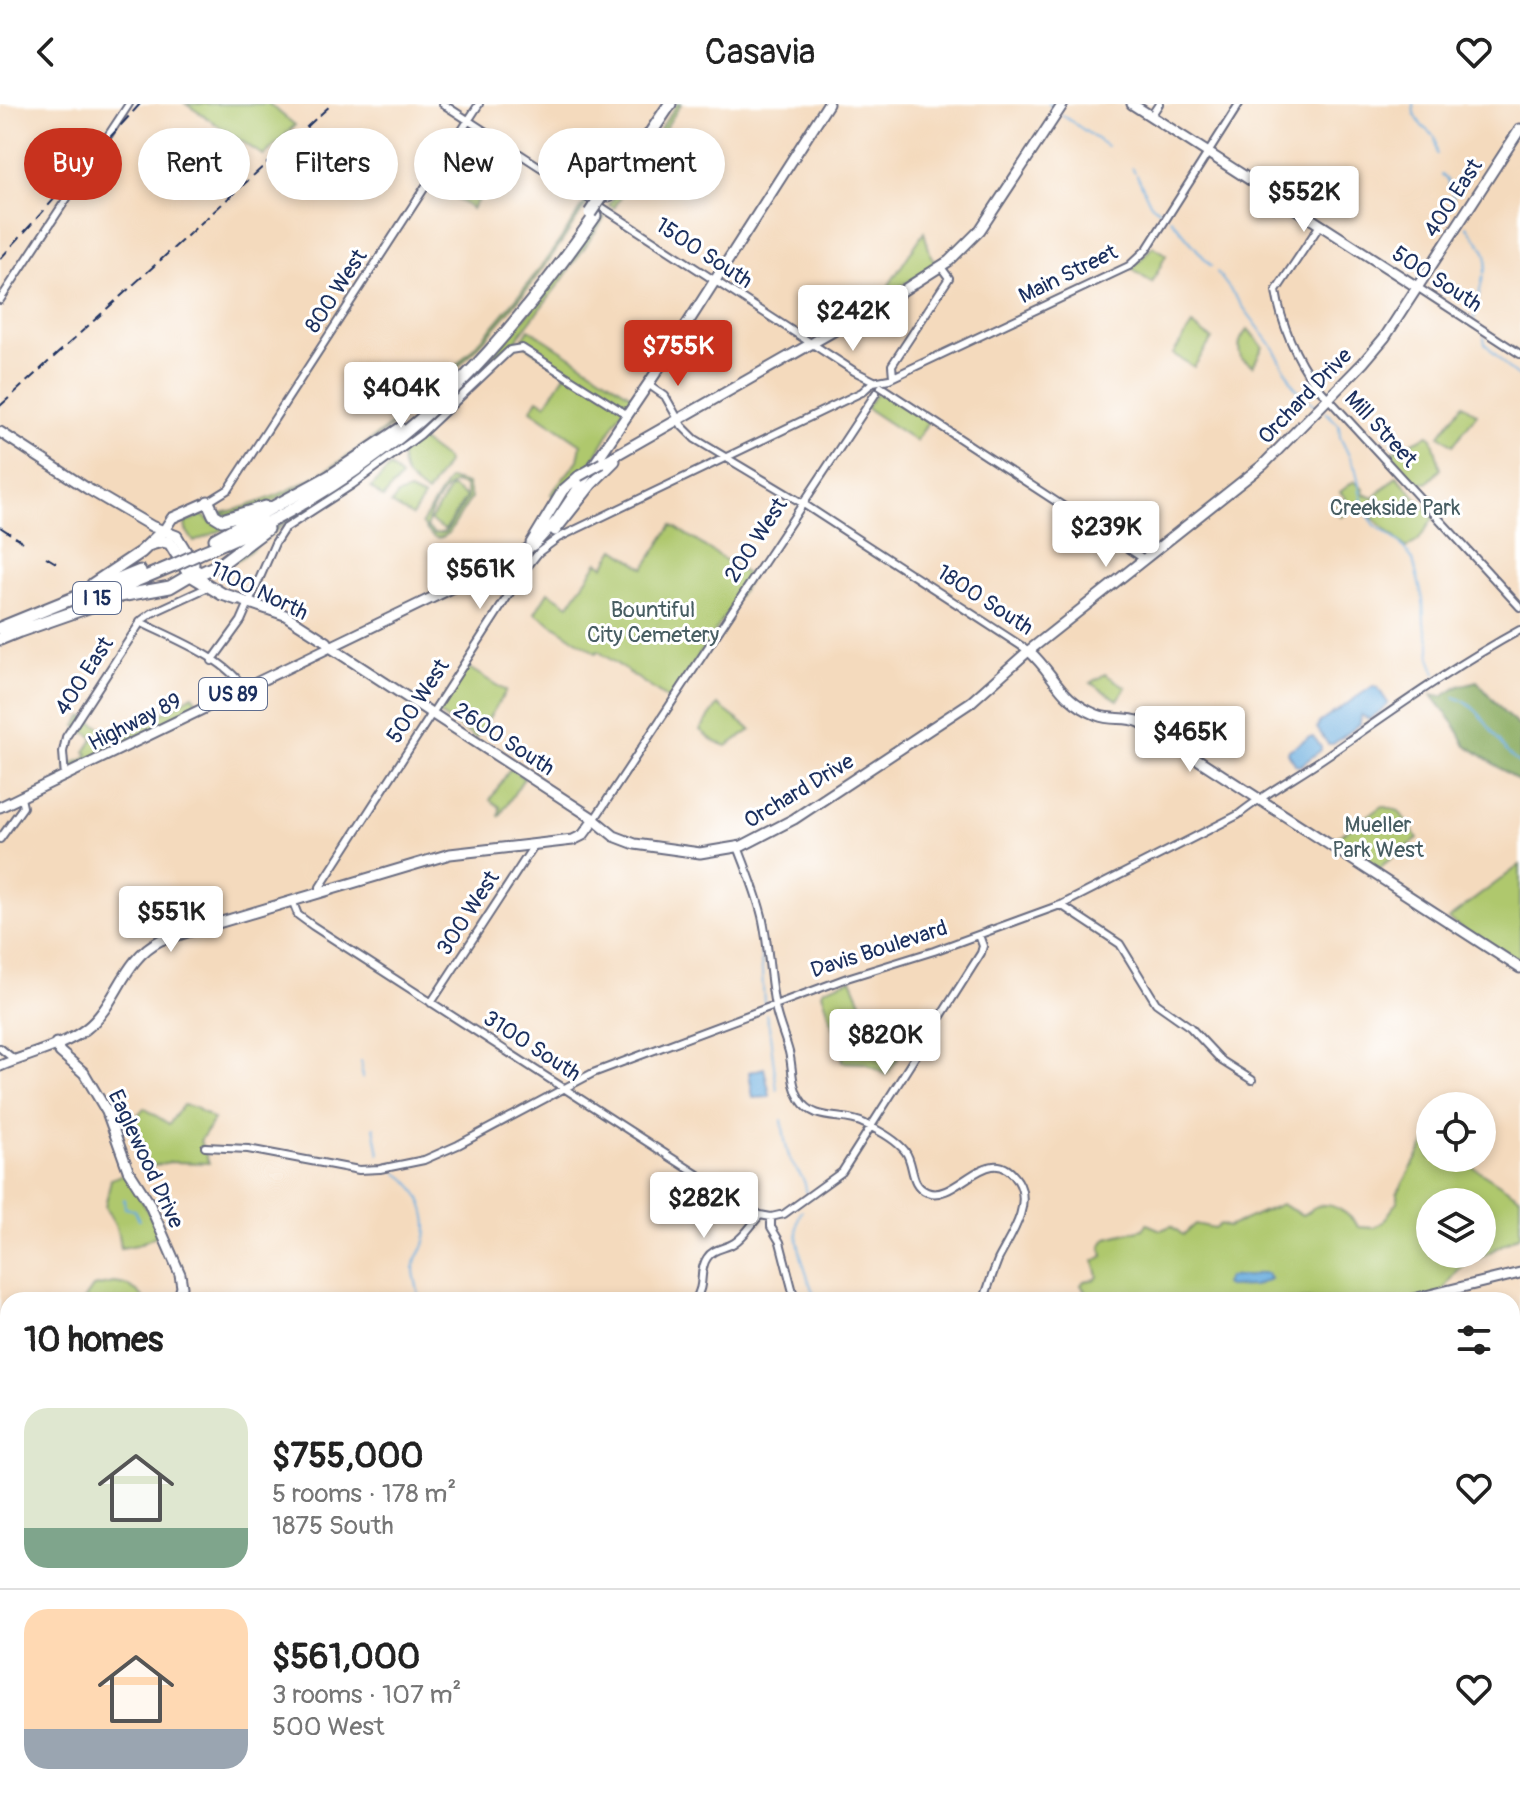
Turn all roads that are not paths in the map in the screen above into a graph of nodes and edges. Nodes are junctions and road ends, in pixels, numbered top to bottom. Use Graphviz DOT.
graph roads {
  1 [pos="129,104"];
  2 [pos="443,104"];
  3 [pos="479,104"];
  4 [pos="662,104"];
  5 [pos="670,104"];
  6 [pos="828,104"];
  7 [pos="1063,104"];
  8 [pos="1132,104"];
  9 [pos="1159,104"];
  10 [pos="1239,104"];
  11 [pos="1151,116"];
  12 [pos="469,121"];
  13 [pos="647,128"];
  14 [pos="653,128"];
  15 [pos="1520,129"];
  16 [pos="1208,153"];
  17 [pos="602,200"];
  18 [pos="592,215"];
  19 [pos="1320,225"];
  20 [pos="941,267"];
  21 [pos="713,280"];
  22 [pos="1417,287"];
  23 [pos="0,300"];
  24 [pos="812,344"];
  25 [pos="1520,354"];
  26 [pos="657,367"];
  27 [pos="891,378"];
  28 [pos="648,384"];
  29 [pos="875,387"];
  30 [pos="1329,398"];
  31 [pos="634,403"];
  32 [pos="626,414"];
  33 [pos="680,420"];
  34 [pos="0,432"];
  35 [pos="630,448"];
  36 [pos="728,457"];
  37 [pos="330,476"];
  38 [pos="328,489"];
  39 [pos="208,502"];
  40 [pos="802,503"];
  41 [pos="151,526"];
  42 [pos="163,530"];
  43 [pos="558,538"];
  44 [pos="150,545"];
  45 [pos="524,552"];
  46 [pos="1144,559"];
  47 [pos="173,562"];
  48 [pos="194,565"];
  49 [pos="214,568"];
  50 [pos="180,583"];
  51 [pos="206,587"];
  52 [pos="245,603"];
  53 [pos="54,606"];
  54 [pos="1520,607"];
  55 [pos="140,622"];
  56 [pos="0,628"];
  57 [pos="1520,630"];
  58 [pos="20,631"];
  59 [pos="0,639"];
  60 [pos="330,647"];
  61 [pos="1029,651"];
  62 [pos="212,661"];
  63 [pos="244,689"];
  64 [pos="432,714"];
  65 [pos="65,777"];
  66 [pos="21,798"];
  67 [pos="1258,799"];
  68 [pos="0,807"];
  69 [pos="594,820"];
  70 [pos="0,839"];
  71 [pos="535,844"];
  72 [pos="738,847"];
  73 [pos="320,892"];
  74 [pos="292,900"];
  75 [pos="1061,905"];
  76 [pos="979,935"];
  77 [pos="1520,968"];
  78 [pos="431,1003"];
  79 [pos="775,1005"];
  80 [pos="55,1047"];
  81 [pos="0,1048"];
  82 [pos="15,1060"];
  83 [pos="0,1066"];
  84 [pos="1252,1080"];
  85 [pos="562,1087"];
  86 [pos="871,1127"];
  87 [pos="205,1147"];
  88 [pos="760,1215"];
  89 [pos="771,1217"];
  90 [pos="1520,1273"];
  91 [pos="180,1292"];
  92 [pos="700,1292"];
  93 [pos="793,1292"];
  94 [pos="987,1292"];
  95 [pos="1442,1292"];
  1 -- 23 [label="street"];
  2 -- 12 [label="street, 1500 South"];
  3 -- 12 [label="street, 800 West"];
  4 -- 13 [label="highway, I 15"];
  5 -- 14 [label="highway, I 15"];
  6 -- 21 [label="main road, US 89"];
  7 -- 20 [label="main road"];
  8 -- 11 [label="main road, 500 South"];
  9 -- 11 [label="street"];
  10 -- 16 [label="street, Main Street"];
  11 -- 16 [label="main road, 500 South"];
  12 -- 21 [label="street, 1500 South"];
  12 -- 39 [label="street, 800 West"];
  15 -- 22 [label="main road, 400 East"];
  16 -- 19 [label="main road, 500 South"];
  16 -- 27 [label="street, Main Street"];
  17 -- 18 [label="highway, I 15, bridge"];
  18 -- 37 [label="highway, I 15"];
  18 -- 38 [label="highway, I 15"];
  19 -- 22 [label="main road, 500 South"];
  19 -- 30 [label="street, Mill Street"];
  20 -- 24 [label="main road"];
  20 -- 27 [label="street"];
  21 -- 24 [label="street, 1500 South"];
  21 -- 26 [label="main road, US 89"];
  22 -- 25 [label="street, 500 South"];
  22 -- 30 [label="main road, Orchard Drive"];
  24 -- 29 [label="street, 1500 South"];
  24 -- 33 [label="main road"];
  26 -- 28 [label="main road, US 89"];
  26 -- 31 [label="main road, US 89"];
  27 -- 29 [label="street, Main Street"];
  28 -- 31 [label="main road, US 89"];
  28 -- 33 [label="street, 1800 South"];
  29 -- 36 [label="street, Main Street"];
  29 -- 40 [label="street, 200 West"];
  29 -- 46 [label="street"];
  30 -- 46 [label="main road, Orchard Drive"];
  30 -- 54 [label="street, Mill Street"];
  31 -- 32 [label="main road, US 89"];
  32 -- 45 [label="main road, US 89"];
  32 -- 52 [label="street"];
  33 -- 35 [label="main road"];
  33 -- 36 [label="street, 1800 South"];
  34 -- 41 [label="main road"];
  35 -- 45 [label="main road"];
  35 -- 45 [label="main road, bridge"];
  36 -- 40 [label="street, 1800 South"];
  36 -- 43 [label="street, Main Street"];
  37 -- 39 [label="highway"];
  37 -- 48 [label="highway, I 15"];
  38 -- 48 [label="highway, I 15"];
  38 -- 49 [label="highway"];
  39 -- 42 [label="main road"];
  40 -- 61 [label="street, 1800 South"];
  40 -- 69 [label="street, 200 West"];
  41 -- 42 [label="main road"];
  41 -- 44 [label="highway"];
  42 -- 44 [label="highway"];
  42 -- 48 [label="main road, 2600 South"];
  43 -- 64 [label="street, 500 West"];
  44 -- 48 [label="highway"];
  44 -- 53 [label="highway"];
  45 -- 60 [label="main road, US 89"];
  46 -- 61 [label="main road, Orchard Drive"];
  47 -- 48 [label="highway, I 15, bridge"];
  47 -- 53 [label="highway, I 15"];
  47 -- 58 [label="highway, I 15"];
  48 -- 49 [label="highway"];
  48 -- 50 [label="highway"];
  48 -- 51 [label="main road, 2600 South"];
  48 -- 52 [label="highway"];
  49 -- 51 [label="highway"];
  50 -- 51 [label="highway"];
  50 -- 58 [label="highway"];
  51 -- 52 [label="main road, 2600 South"];
  51 -- 55 [label="street, 400 East"];
  52 -- 60 [label="main road, 2600 South"];
  52 -- 62 [label="street"];
  53 -- 56 [label="highway, I 15"];
  55 -- 62 [label="street"];
  55 -- 65 [label="street, 400 East"];
  57 -- 67 [label="street, Davis Boulevard"];
  58 -- 59 [label="highway, I 15"];
  60 -- 63 [label="main road, Highway 89 / US 89"];
  60 -- 64 [label="main road, 2600 South"];
  61 -- 67 [label="main road, 1800 South"];
  61 -- 72 [label="main road, Orchard Drive"];
  62 -- 63 [label="street"];
  63 -- 65 [label="main road, Highway 89 / US 89"];
  64 -- 69 [label="main road, 2600 South"];
  64 -- 73 [label="street, 500 West"];
  65 -- 66 [label="main road, Highway 89 / US 89"];
  66 -- 68 [label="main road, Highway 89 / US 89"];
  66 -- 70 [label="street"];
  67 -- 75 [label="street, Davis Boulevard"];
  67 -- 77 [label="main road, 1800 South"];
  69 -- 71 [label="main road"];
  69 -- 72 [label="main road, Orchard Drive"];
  71 -- 73 [label="main road"];
  71 -- 78 [label="street, 300 West"];
  72 -- 79 [label="street"];
  73 -- 74 [label="main road"];
  74 -- 78 [label="street, 3100 South"];
  74 -- 80 [label="main road"];
  75 -- 76 [label="street, Davis Boulevard"];
  75 -- 84 [label="street"];
  76 -- 79 [label="street, Davis Boulevard"];
  76 -- 86 [label="street"];
  78 -- 85 [label="street, 3100 South"];
  79 -- 85 [label="street, Davis Boulevard"];
  79 -- 86 [label="street"];
  80 -- 82 [label="main road"];
  80 -- 91 [label="main road, Eaglewood Drive"];
  81 -- 82 [label="street"];
  82 -- 83 [label="main road"];
  85 -- 87 [label="street, Davis Boulevard"];
  85 -- 88 [label="street, 3100 South"];
  86 -- 89 [label="street"];
  86 -- 94 [label="street"];
  88 -- 89 [label="street"];
  88 -- 92 [label="street"];
  89 -- 93 [label="street"];
  90 -- 95 [label="main road"];
}
